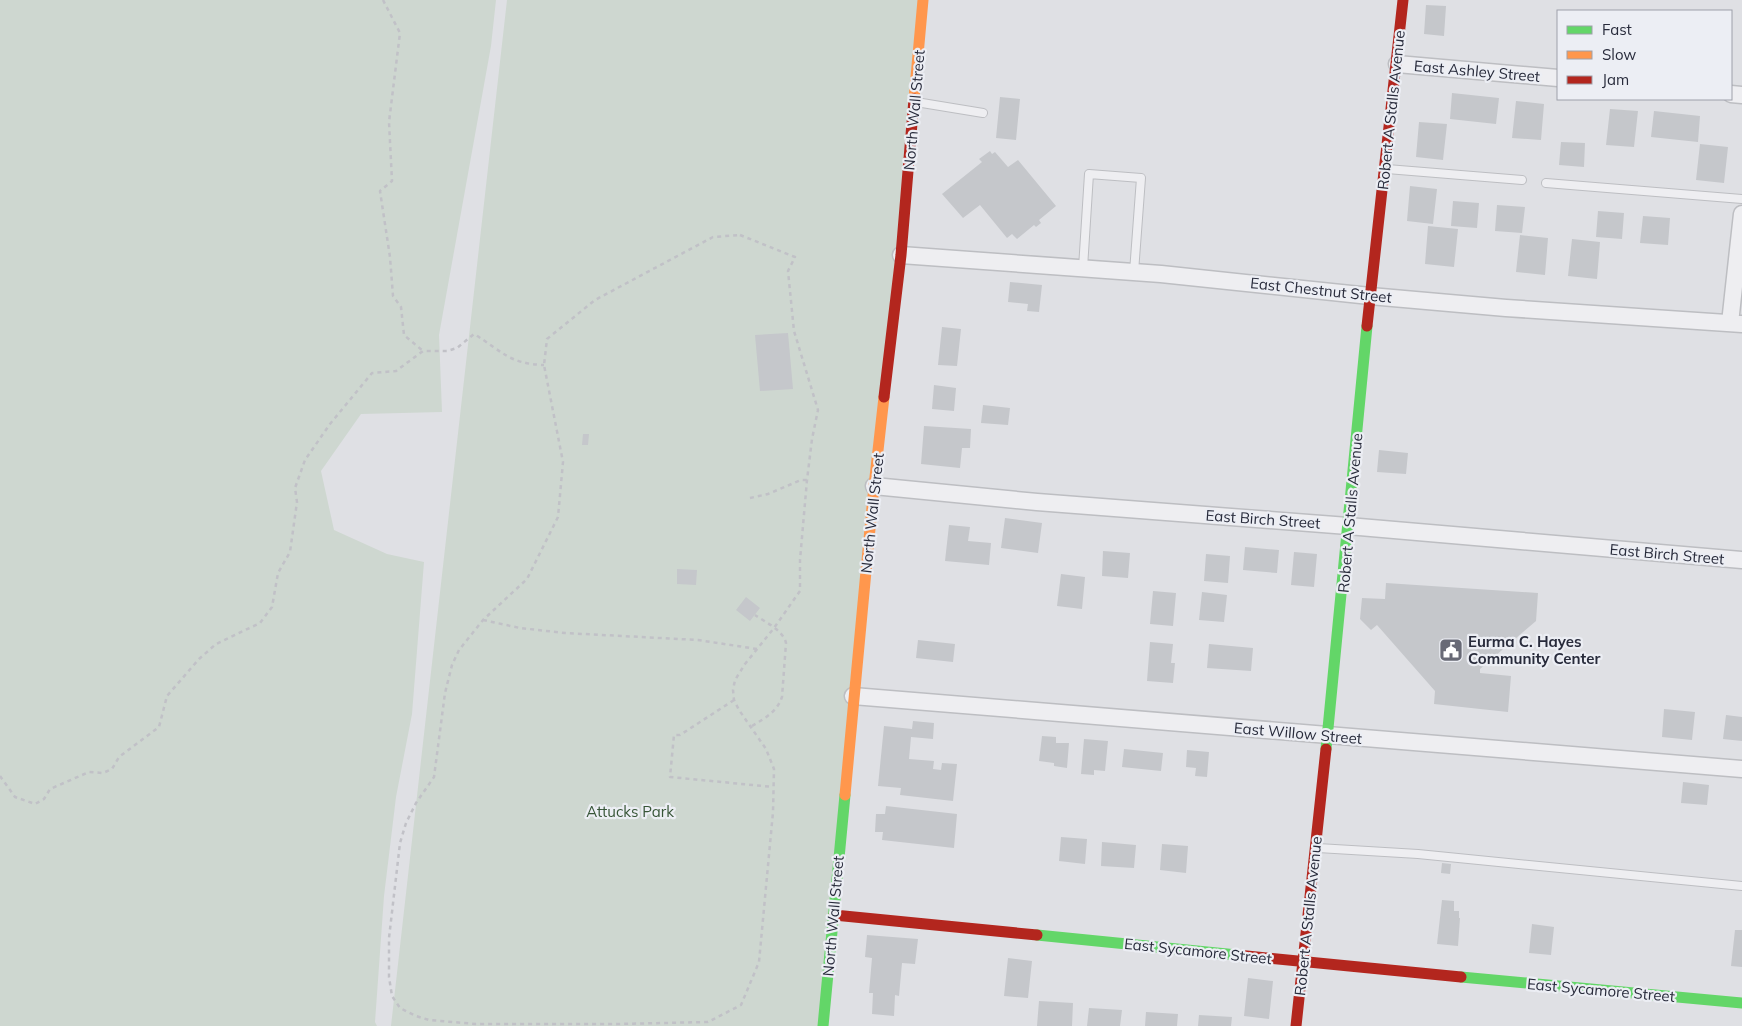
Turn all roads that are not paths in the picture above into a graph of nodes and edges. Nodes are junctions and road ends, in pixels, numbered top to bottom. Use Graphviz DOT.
graph roads {
  1 [pos="923,0"];
  2 [pos="1402,0"];
  3 [pos="1397,64"];
  4 [pos="1557,78"];
  5 [pos="914,102"];
  6 [pos="983,113"];
  7 [pos="1385,168"];
  8 [pos="1522,180"];
  9 [pos="1546,183"];
  10 [pos="1742,199"];
  11 [pos="1742,214"];
  12 [pos="901,255"];
  13 [pos="1082,268"];
  14 [pos="1134,272"];
  15 [pos="1370,296"];
  16 [pos="1736,323"];
  17 [pos="874,486"];
  18 [pos="1348,526"];
  19 [pos="1742,560"];
  20 [pos="853,696"];
  21 [pos="1328,736"];
  22 [pos="1742,769"];
  23 [pos="1316,848"];
  24 [pos="1742,886"];
  25 [pos="834,915"];
  26 [pos="1303,962"];
  27 [pos="1742,1003"];
  28 [pos="823,1026"];
  29 [pos="1296,1026"];
  1 -- 5 [label="street, North Wall Street"];
  2 -- 3 [label="street, Robert A Stalls Avenue"];
  3 -- 4 [label="street, East Ashley Street"];
  3 -- 7 [label="street, Robert A Stalls Avenue"];
  5 -- 6 [label="lane"];
  5 -- 12 [label="street, North Wall Street"];
  7 -- 8 [label="lane"];
  7 -- 15 [label="street, Robert A Stalls Avenue"];
  9 -- 10 [label="lane"];
  11 -- 16 [label="street"];
  12 -- 13 [label="street, East Chestnut Street"];
  12 -- 17 [label="street, North Wall Street"];
  13 -- 14 [label="street, East Chestnut Street"];
  13 -- 14 [label="lane"];
  14 -- 15 [label="street, East Chestnut Street"];
  15 -- 16 [label="street, East Chestnut Street"];
  15 -- 18 [label="street, Robert A Stalls Avenue"];
  17 -- 18 [label="street, East Birch Street"];
  17 -- 20 [label="street, North Wall Street"];
  18 -- 19 [label="street, East Birch Street"];
  18 -- 21 [label="street, Robert A Stalls Avenue"];
  20 -- 21 [label="street, East Willow Street"];
  20 -- 25 [label="street, North Wall Street"];
  21 -- 22 [label="street, East Willow Street"];
  21 -- 23 [label="street, Robert A Stalls Avenue"];
  23 -- 24 [label="lane"];
  23 -- 26 [label="street, Robert A Stalls Avenue"];
  25 -- 26 [label="street, East Sycamore Street"];
  25 -- 28 [label="street, North Wall Street"];
  26 -- 27 [label="street, East Sycamore Street"];
  26 -- 29 [label="street, Robert A Stalls Avenue"];
}
